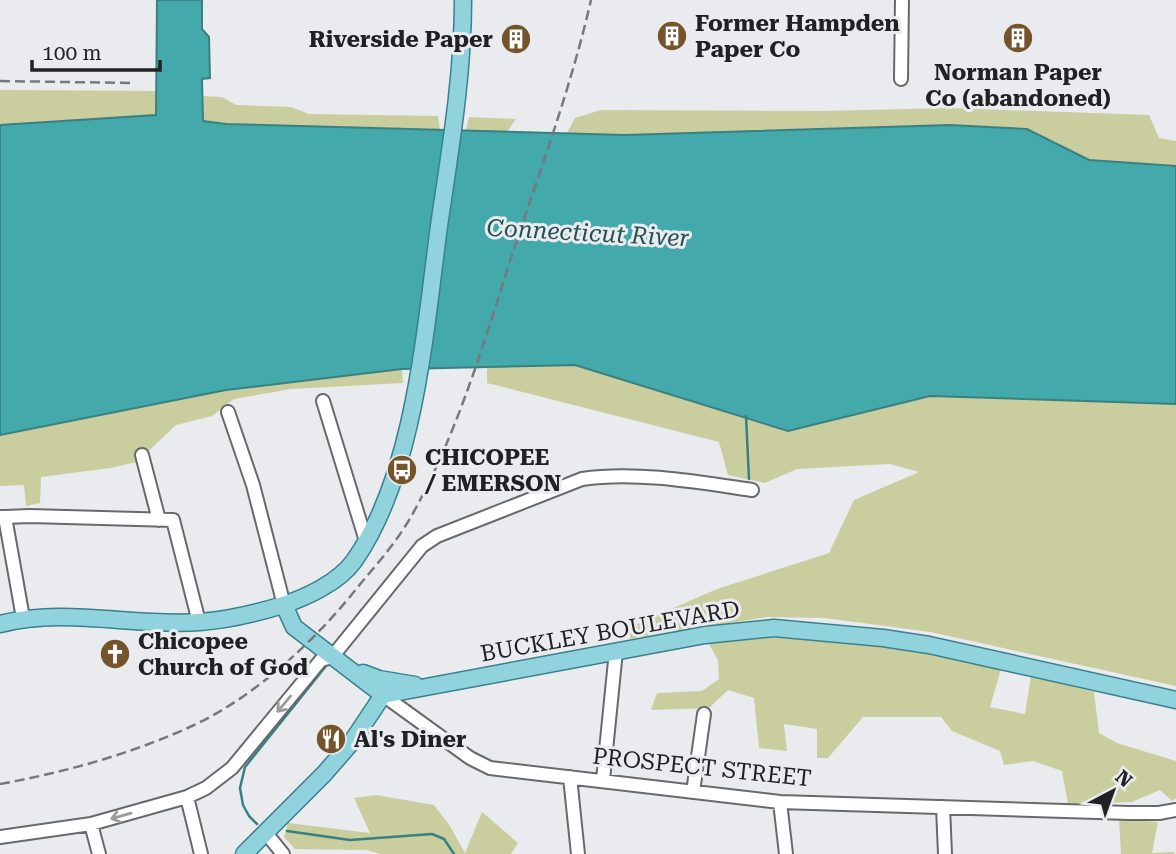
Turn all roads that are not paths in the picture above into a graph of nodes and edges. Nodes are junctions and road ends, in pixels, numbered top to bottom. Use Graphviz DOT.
graph roads {
  1 [pos="463,0"];
  2 [pos="902,0"];
  3 [pos="901,79"];
  4 [pos="323,401"];
  5 [pos="228,412"];
  6 [pos="142,456"];
  7 [pos="752,490"];
  8 [pos="2,517"];
  9 [pos="159,520"];
  10 [pos="366,541"];
  11 [pos="284,604"];
  12 [pos="23,618"];
  13 [pos="199,622"];
  14 [pos="0,624"];
  15 [pos="616,651"];
  16 [pos="337,661"];
  17 [pos="432,687"];
  18 [pos="383,695"];
  19 [pos="1176,700"];
  20 [pos="704,714"];
  21 [pos="570,776"];
  22 [pos="603,780"];
  23 [pos="693,792"];
  24 [pos="187,797"];
  25 [pos="780,802"];
  26 [pos="943,807"];
  27 [pos="1176,810"];
  28 [pos="91,824"];
  29 [pos="266,834"];
  30 [pos="0,837"];
  31 [pos="99,854"];
  32 [pos="201,854"];
  33 [pos="244,854"];
  34 [pos="284,854"];
  35 [pos="578,854"];
  36 [pos="786,854"];
  37 [pos="945,854"];
  1 -- 10 [label="main road"];
  2 -- 3 [label="street"];
  4 -- 10 [label="street"];
  5 -- 11 [label="street"];
  6 -- 9 [label="street"];
  7 -- 16 [label="street"];
  8 -- 9 [label="street"];
  8 -- 12 [label="street"];
  9 -- 13 [label="street"];
  10 -- 11 [label="main road"];
  11 -- 13 [label="main road"];
  11 -- 16 [label="main road, PROSPECT STREET"];
  12 -- 13 [label="main road"];
  12 -- 14 [label="main road"];
  15 -- 17 [label="main road, BUCKLEY BOULEVARD"];
  15 -- 19 [label="main road, BUCKLEY BOULEVARD"];
  15 -- 22 [label="street"];
  16 -- 17 [label="main road"];
  16 -- 18 [label="main road, PROSPECT STREET"];
  16 -- 24 [label="street, one-way"];
  17 -- 18 [label="main road, BUCKLEY BOULEVARD"];
  18 -- 21 [label="street, PROSPECT STREET"];
  18 -- 29 [label="main road"];
  20 -- 23 [label="street"];
  21 -- 22 [label="street, PROSPECT STREET"];
  21 -- 35 [label="street"];
  22 -- 23 [label="street, PROSPECT STREET"];
  23 -- 25 [label="street, PROSPECT STREET"];
  24 -- 28 [label="street, one-way"];
  24 -- 32 [label="street"];
  25 -- 26 [label="street, PROSPECT STREET"];
  25 -- 36 [label="street"];
  26 -- 27 [label="street, PROSPECT STREET"];
  26 -- 37 [label="street"];
  28 -- 30 [label="street"];
  28 -- 31 [label="street"];
  29 -- 33 [label="main road"];
  29 -- 34 [label="street"];
}
